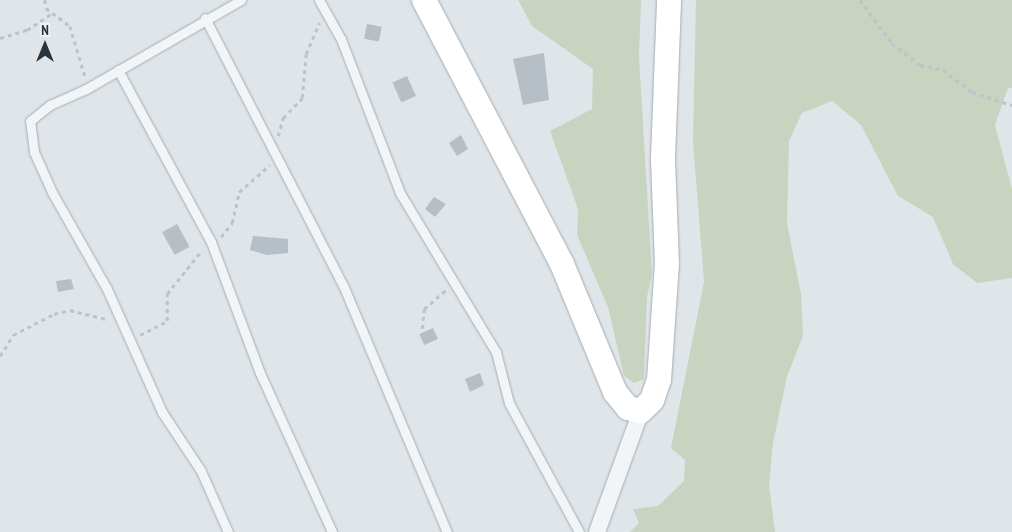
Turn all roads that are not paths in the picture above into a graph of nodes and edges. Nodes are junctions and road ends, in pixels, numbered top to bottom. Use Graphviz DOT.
graph roads {
  1 [pos="241,0"];
  2 [pos="319,0"];
  3 [pos="424,0"];
  4 [pos="669,0"];
  5 [pos="204,18"];
  6 [pos="118,70"];
  7 [pos="641,411"];
  8 [pos="228,532"];
  9 [pos="332,532"];
  10 [pos="447,532"];
  11 [pos="579,532"];
  12 [pos="596,532"];
  1 -- 5 [label="lane"];
  2 -- 11 [label="lane"];
  3 -- 7 [label="main road"];
  4 -- 7 [label="main road"];
  5 -- 6 [label="lane"];
  5 -- 10 [label="lane"];
  6 -- 8 [label="lane"];
  6 -- 9 [label="lane"];
  7 -- 12 [label="street"];
}
